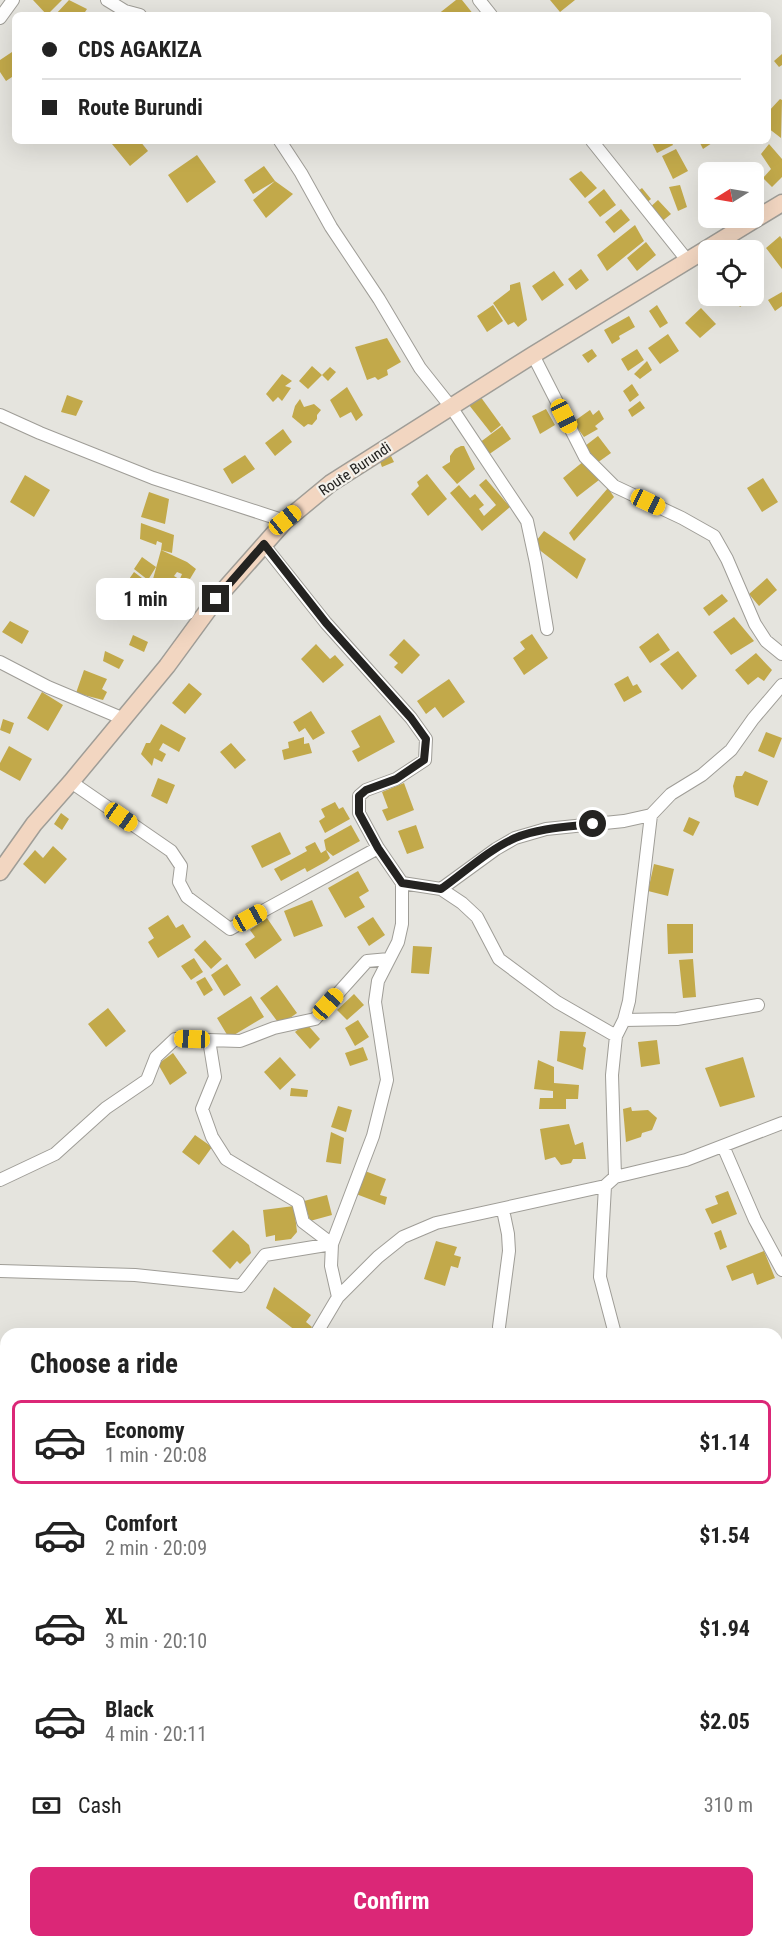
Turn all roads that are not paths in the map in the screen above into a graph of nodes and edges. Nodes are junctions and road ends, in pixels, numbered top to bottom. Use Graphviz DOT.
graph roads {
  1 [pos="13,0"];
  2 [pos="106,0"];
  3 [pos="479,0"];
  4 [pos="129,12"];
  5 [pos="489,12"];
  6 [pos="0,18"];
  7 [pos="282,144"];
  8 [pos="594,144"];
  9 [pos="782,203"];
  10 [pos="687,260"];
  11 [pos="533,355"];
  12 [pos="451,407"];
  13 [pos="0,415"];
  14 [pos="285,520"];
  15 [pos="264,544"];
  16 [pos="547,630"];
  17 [pos="782,654"];
  18 [pos="0,662"];
  19 [pos="782,685"];
  20 [pos="124,719"];
  21 [pos="71,782"];
  22 [pos="651,815"];
  23 [pos="378,848"];
  24 [pos="0,872"];
  25 [pos="402,883"];
  26 [pos="441,889"];
  27 [pos="390,959"];
  28 [pos="758,1005"];
  29 [pos="624,1020"];
  30 [pos="616,1036"];
  31 [pos="209,1040"];
  32 [pos="782,1123"];
  33 [pos="723,1146"];
  34 [pos="615,1177"];
  35 [pos="0,1180"];
  36 [pos="605,1186"];
  37 [pos="502,1210"];
  38 [pos="332,1244"];
  39 [pos="782,1270"];
  40 [pos="0,1271"];
  41 [pos="338,1297"];
  42 [pos="499,1327"];
  43 [pos="320,1328"];
  44 [pos="613,1328"];
  1 -- 6 [label="street"];
  2 -- 4 [label="street"];
  3 -- 5 [label="street"];
  7 -- 12 [label="street"];
  8 -- 10 [label="street"];
  9 -- 10 [label="main road, Route Burundi"];
  10 -- 11 [label="main road, Route Burundi"];
  11 -- 12 [label="main road, Route Burundi"];
  11 -- 17 [label="street"];
  12 -- 14 [label="main road, Route Burundi"];
  12 -- 16 [label="street"];
  13 -- 14 [label="street"];
  14 -- 15 [label="main road, Route Burundi"];
  15 -- 20 [label="main road, Route Burundi"];
  15 -- 23 [label="street"];
  18 -- 20 [label="street"];
  19 -- 22 [label="street"];
  20 -- 21 [label="main road, Route Burundi"];
  21 -- 23 [label="street"];
  21 -- 24 [label="main road, Route Burundi"];
  22 -- 26 [label="street"];
  22 -- 29 [label="street"];
  23 -- 25 [label="street"];
  25 -- 26 [label="street"];
  25 -- 27 [label="street"];
  26 -- 30 [label="street"];
  27 -- 31 [label="street"];
  27 -- 38 [label="street"];
  28 -- 29 [label="street"];
  29 -- 30 [label="street"];
  30 -- 34 [label="street"];
  31 -- 35 [label="street"];
  31 -- 38 [label="street"];
  32 -- 33 [label="street"];
  33 -- 34 [label="street"];
  33 -- 39 [label="street"];
  34 -- 36 [label="street"];
  36 -- 37 [label="street"];
  36 -- 44 [label="street"];
  37 -- 41 [label="street"];
  37 -- 42 [label="street"];
  38 -- 40 [label="street"];
  38 -- 41 [label="street"];
  41 -- 43 [label="street"];
}
